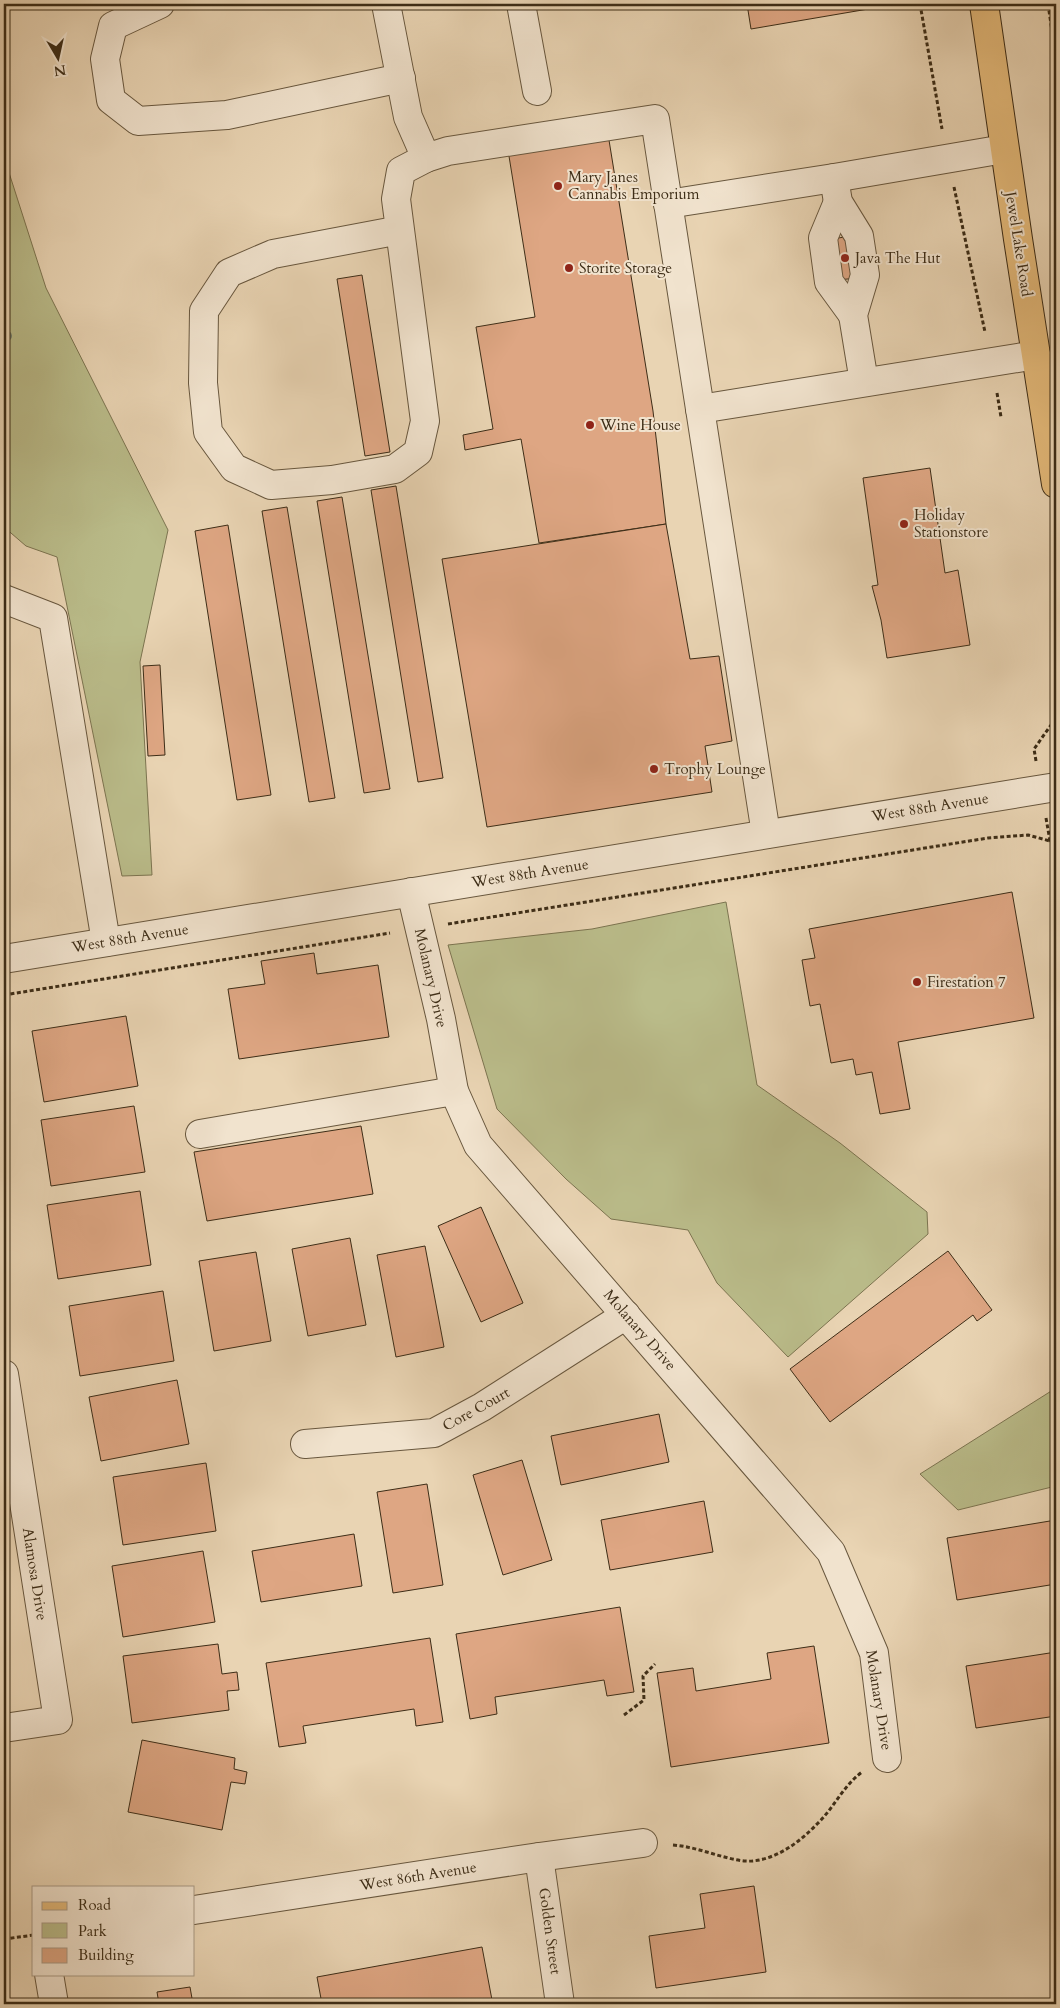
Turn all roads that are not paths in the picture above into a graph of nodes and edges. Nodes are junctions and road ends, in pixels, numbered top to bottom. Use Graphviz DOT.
graph roads {
  1 [pos="160,4"];
  2 [pos="386,4"];
  3 [pos="521,4"];
  4 [pos="984,4"];
  5 [pos="400,78"];
  6 [pos="537,91"];
  7 [pos="1004,149"];
  8 [pos="426,158"];
  9 [pos="836,190"];
  10 [pos="668,204"];
  11 [pos="400,230"];
  12 [pos="853,315"];
  13 [pos="1036,355"];
  14 [pos="864,382"];
  15 [pos="700,409"];
  16 [pos="1056,484"];
  17 [pos="4,599"];
  18 [pos="1056,787"];
  19 [pos="766,834"];
  20 [pos="411,892"];
  21 [pos="106,942"];
  22 [pos="4,959"];
  23 [pos="454,1091"];
  24 [pos="200,1134"];
  25 [pos="626,1315"];
  26 [pos="4,1374"];
  27 [pos="305,1444"];
  28 [pos="4,1728"];
  29 [pos="887,1758"];
  30 [pos="643,1844"];
  31 [pos="539,1857"];
  32 [pos="195,1910"];
  33 [pos="49,1976"];
  34 [pos="54,2004"];
  35 [pos="560,2004"];
  1 -- 5 [label="street"];
  2 -- 5 [label="street"];
  3 -- 6 [label="street"];
  4 -- 7 [label="main road, Jewel Lake Road"];
  5 -- 8 [label="street"];
  7 -- 9 [label="street"];
  7 -- 13 [label="main road, Jewel Lake Road"];
  8 -- 10 [label="street"];
  8 -- 11 [label="street"];
  9 -- 10 [label="street"];
  9 -- 12 [label="street"];
  9 -- 12 [label="street"];
  10 -- 15 [label="street"];
  11 -- 11 [label="street"];
  12 -- 14 [label="street"];
  13 -- 14 [label="street"];
  13 -- 16 [label="main road, Jewel Lake Road"];
  14 -- 15 [label="street"];
  15 -- 19 [label="street"];
  17 -- 21 [label="street"];
  18 -- 19 [label="street, West 88th Avenue"];
  19 -- 20 [label="street, West 88th Avenue"];
  20 -- 21 [label="street, West 88th Avenue"];
  20 -- 23 [label="street, Molanary Drive"];
  21 -- 22 [label="street, West 88th Avenue"];
  23 -- 24 [label="street"];
  23 -- 25 [label="street, Molanary Drive"];
  25 -- 27 [label="street, Core Court"];
  25 -- 29 [label="street, Molanary Drive"];
  26 -- 28 [label="street, Alamosa Drive"];
  30 -- 31 [label="street, West 86th Avenue"];
  31 -- 32 [label="street, West 86th Avenue"];
  31 -- 35 [label="street, Golden Street"];
  33 -- 34 [label="street"];
}
